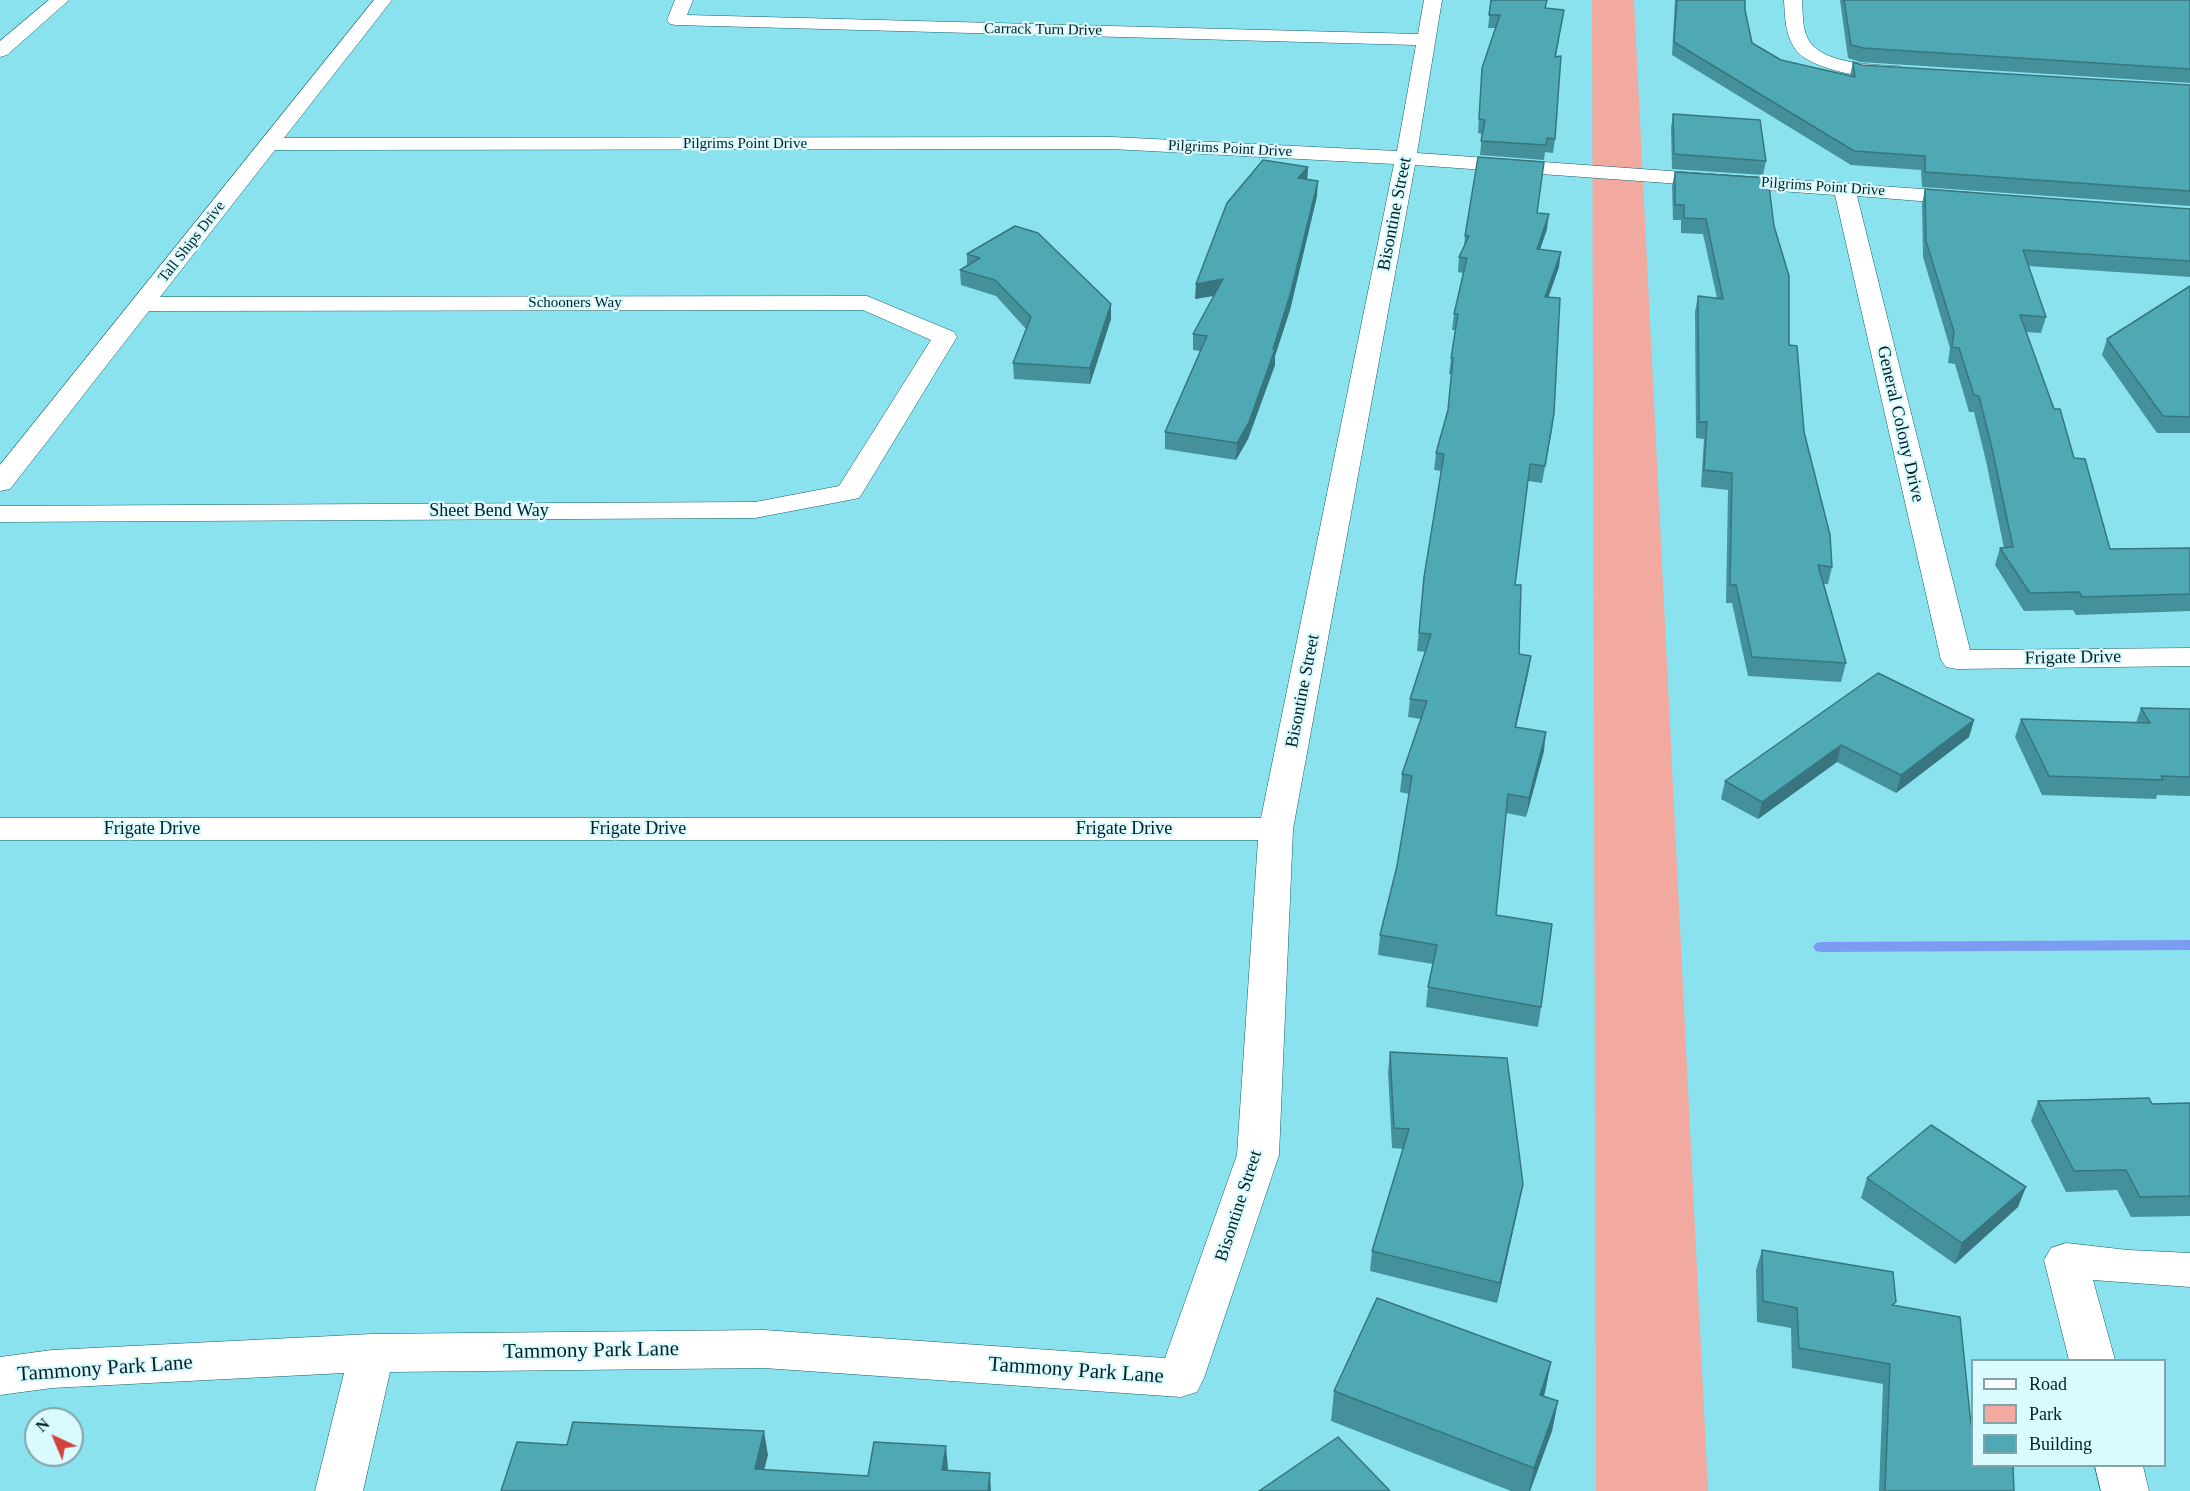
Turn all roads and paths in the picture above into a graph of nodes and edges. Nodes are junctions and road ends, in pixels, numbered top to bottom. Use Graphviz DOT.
graph roads {
  1 [pos="60,0"];
  2 [pos="383,0"];
  3 [pos="1433,0"];
  4 [pos="1793,0"];
  5 [pos="683,3"];
  6 [pos="1426,40"];
  7 [pos="0,51"];
  8 [pos="1918,74"];
  9 [pos="269,144"];
  10 [pos="1406,158"];
  11 [pos="1844,189"];
  12 [pos="1987,200"];
  13 [pos="142,304"];
  14 [pos="917,384"];
  15 [pos="0,483"];
  16 [pos="0,514"];
  17 [pos="2190,657"];
  18 [pos="1956,660"];
  19 [pos="0,829"];
  20 [pos="1276,829"];
  21 [pos="2190,1270"];
  22 [pos="372,1353"];
  23 [pos="2092,1359"];
  24 [pos="0,1376"];
  25 [pos="1181,1378"];
  26 [pos="2119,1467"];
  27 [pos="339,1491"];
  28 [pos="2125,1491"];
  1 -- 7 [label="street"];
  2 -- 9 [label="street, Tall Ships Drive"];
  3 -- 6 [label="street, Bisontine Street"];
  4 -- 8 [label="street"];
  5 -- 6 [label="street, Carrack Turn Drive"];
  6 -- 10 [label="street, Bisontine Street"];
  9 -- 10 [label="street, Pilgrims Point Drive"];
  9 -- 13 [label="street, Tall Ships Drive"];
  10 -- 11 [label="street, Pilgrims Point Drive"];
  10 -- 20 [label="street, Bisontine Street"];
  11 -- 12 [label="street, Pilgrims Point Drive"];
  11 -- 18 [label="street, General Colony Drive"];
  13 -- 14 [label="street, Schooners Way"];
  13 -- 15 [label="street, Tall Ships Drive"];
  14 -- 16 [label="street, Sheet Bend Way"];
  17 -- 18 [label="street, Frigate Drive"];
  19 -- 20 [label="street, Frigate Drive"];
  20 -- 25 [label="street, Bisontine Street"];
  21 -- 23 [label="street"];
  22 -- 24 [label="street, Tammony Park Lane"];
  22 -- 25 [label="street, Tammony Park Lane"];
  22 -- 27 [label="street"];
  26 -- 28 [label="street"];
}
